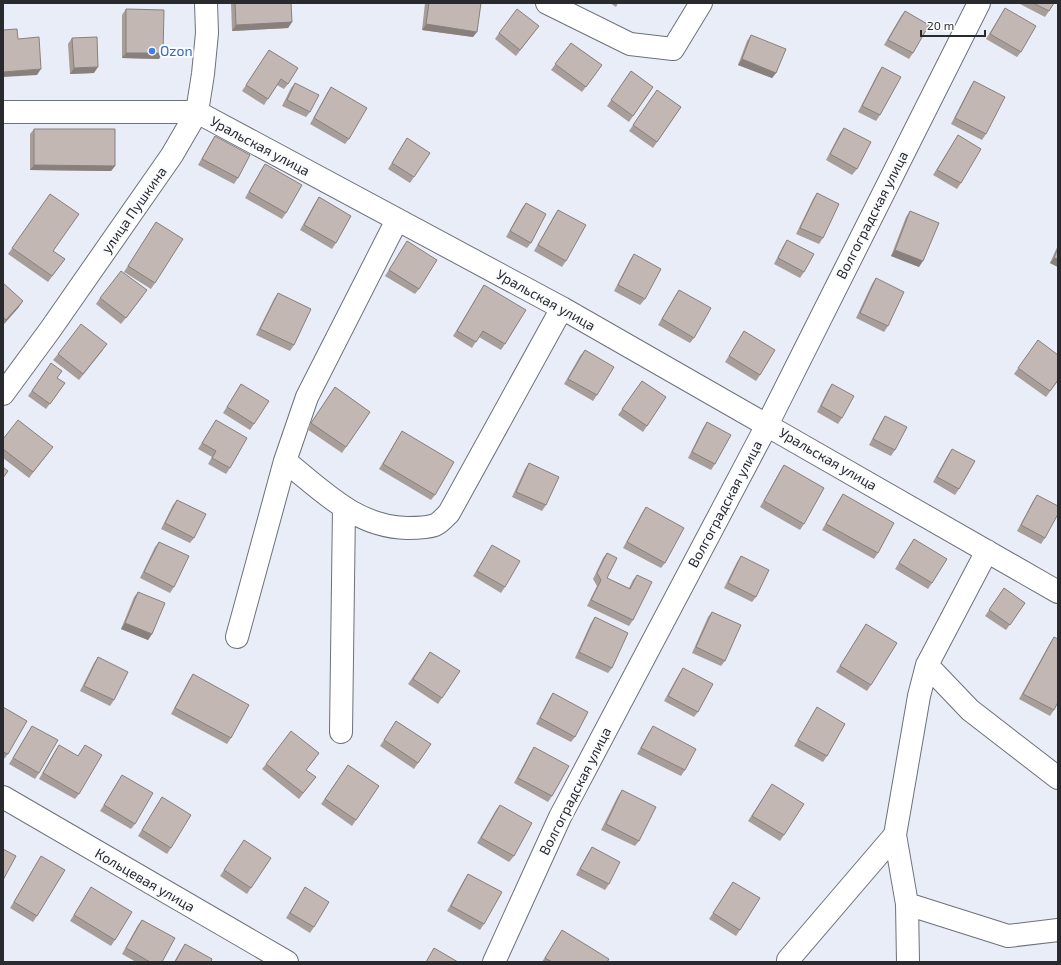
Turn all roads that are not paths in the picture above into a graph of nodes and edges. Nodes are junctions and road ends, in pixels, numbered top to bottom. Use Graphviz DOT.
graph roads {
  1 [pos="206,3"];
  2 [pos="547,3"];
  3 [pos="701,3"];
  4 [pos="979,3"];
  5 [pos="3,112"];
  6 [pos="197,112"];
  7 [pos="397,220"];
  8 [pos="562,308"];
  9 [pos="3,394"];
  10 [pos="767,425"];
  11 [pos="285,461"];
  12 [pos="344,508"];
  13 [pos="987,551"];
  14 [pos="1058,592"];
  15 [pos="237,637"];
  16 [pos="927,665"];
  17 [pos="341,732"];
  18 [pos="1058,778"];
  19 [pos="3,797"];
  20 [pos="896,835"];
  21 [pos="907,904"];
  22 [pos="1058,930"];
  23 [pos="788,960"];
  24 [pos="287,962"];
  25 [pos="494,962"];
  26 [pos="908,962"];
  1 -- 6 [label="street, улица Пушкина"];
  2 -- 3 [label="street"];
  4 -- 10 [label="street, Волгоградская улица"];
  5 -- 6 [label="street, Уральская улица"];
  6 -- 7 [label="street, Уральская улица"];
  6 -- 9 [label="street, улица Пушкина"];
  7 -- 8 [label="street, Уральская улица"];
  7 -- 11 [label="street"];
  8 -- 10 [label="street, Уральская улица"];
  8 -- 12 [label="street"];
  10 -- 13 [label="street, Уральская улица"];
  10 -- 25 [label="street, Волгоградская улица"];
  11 -- 12 [label="street"];
  11 -- 15 [label="street"];
  12 -- 17 [label="street"];
  13 -- 14 [label="street, Уральская улица"];
  13 -- 16 [label="street"];
  16 -- 18 [label="street"];
  16 -- 20 [label="street"];
  19 -- 24 [label="street, Кольцевая улица"];
  20 -- 21 [label="street"];
  20 -- 23 [label="street"];
  21 -- 22 [label="street"];
  21 -- 26 [label="street"];
}
